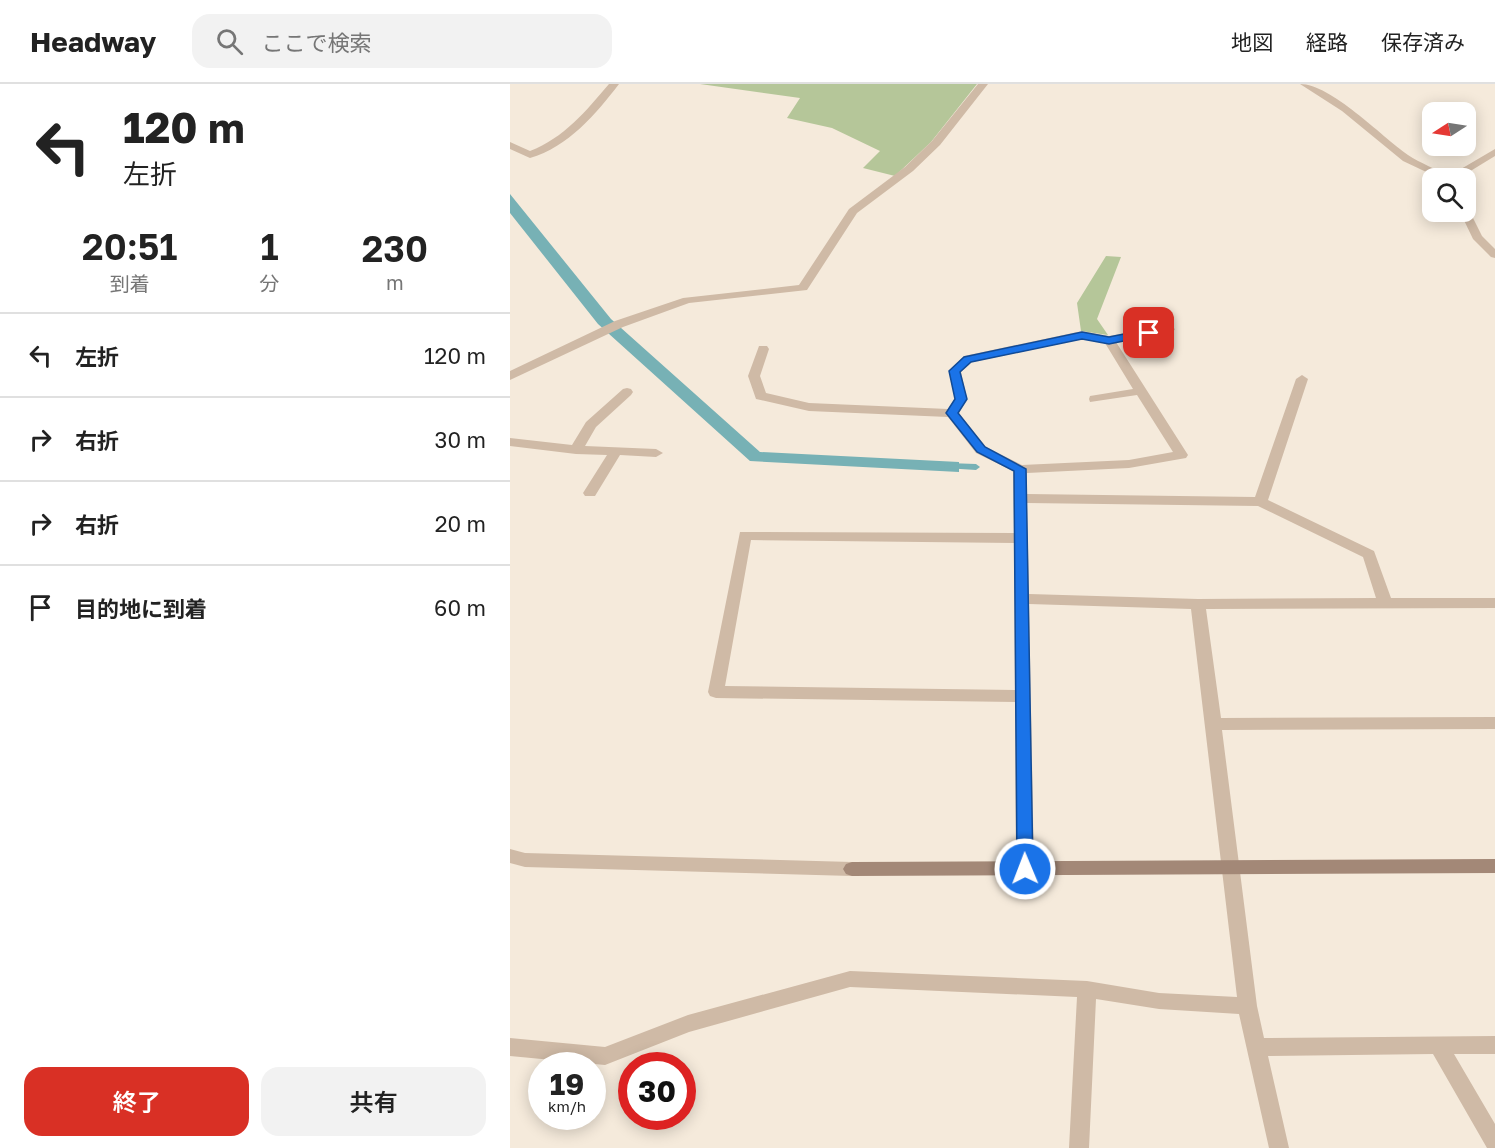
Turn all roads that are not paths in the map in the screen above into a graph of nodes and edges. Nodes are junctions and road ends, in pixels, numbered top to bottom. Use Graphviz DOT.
graph roads {
  1 [pos="614,84"];
  2 [pos="983,84"];
  3 [pos="1305,84"];
  4 [pos="510,145"];
  5 [pos="1495,152"];
  6 [pos="1425,168"];
  7 [pos="1469,168"];
  8 [pos="1470,222"];
  9 [pos="1495,255"];
  10 [pos="1169,329"];
  11 [pos="1109,340"];
  12 [pos="764,349"];
  13 [pos="510,376"];
  14 [pos="1302,379"];
  15 [pos="1141,391"];
  16 [pos="627,392"];
  17 [pos="1095,399"];
  18 [pos="952,413"];
  19 [pos="510,442"];
  20 [pos="576,450"];
  21 [pos="616,451"];
  22 [pos="656,453"];
  23 [pos="1020,469"];
  24 [pos="590,493"];
  25 [pos="1020,498"];
  26 [pos="1260,502"];
  27 [pos="1021,538"];
  28 [pos="1022,599"];
  29 [pos="1385,603"];
  30 [pos="1495,603"];
  31 [pos="1198,604"];
  32 [pos="1023,696"];
  33 [pos="1495,723"];
  34 [pos="1214,724"];
  35 [pos="510,856"];
  36 [pos="1495,866"];
  37 [pos="1232,868"];
  38 [pos="1025,869"];
  39 [pos="1087,989"];
  40 [pos="1247,1006"];
  41 [pos="1495,1045"];
  42 [pos="1439,1046"];
  43 [pos="510,1047"];
  44 [pos="1255,1047"];
  45 [pos="1495,1142"];
  46 [pos="1079,1148"];
  47 [pos="1279,1148"];
  1 -- 4 [label="street"];
  2 -- 13 [label="street"];
  3 -- 6 [label="street"];
  5 -- 7 [label="street"];
  8 -- 9 [label="street"];
  10 -- 11 [label="street"];
  11 -- 15 [label="street"];
  11 -- 18 [label="street"];
  12 -- 18 [label="street"];
  14 -- 26 [label="street"];
  15 -- 17 [label="street"];
  15 -- 23 [label="street"];
  16 -- 20 [label="street"];
  18 -- 23 [label="street"];
  19 -- 20 [label="street"];
  20 -- 21 [label="street"];
  21 -- 22 [label="street"];
  21 -- 24 [label="street"];
  23 -- 25 [label="street"];
  25 -- 26 [label="street"];
  25 -- 27 [label="street"];
  26 -- 29 [label="street"];
  27 -- 28 [label="street"];
  27 -- 32 [label="street"];
  28 -- 31 [label="street"];
  28 -- 32 [label="street"];
  29 -- 30 [label="street"];
  29 -- 31 [label="street"];
  31 -- 34 [label="street"];
  32 -- 38 [label="street"];
  33 -- 34 [label="street"];
  34 -- 37 [label="street"];
  35 -- 38 [label="street"];
  36 -- 37 [label="street"];
  37 -- 38 [label="street"];
  37 -- 40 [label="street"];
  39 -- 40 [label="street"];
  39 -- 43 [label="street"];
  39 -- 46 [label="street"];
  40 -- 44 [label="street"];
  41 -- 42 [label="street"];
  42 -- 44 [label="street"];
  42 -- 45 [label="street"];
  44 -- 47 [label="street"];
}
